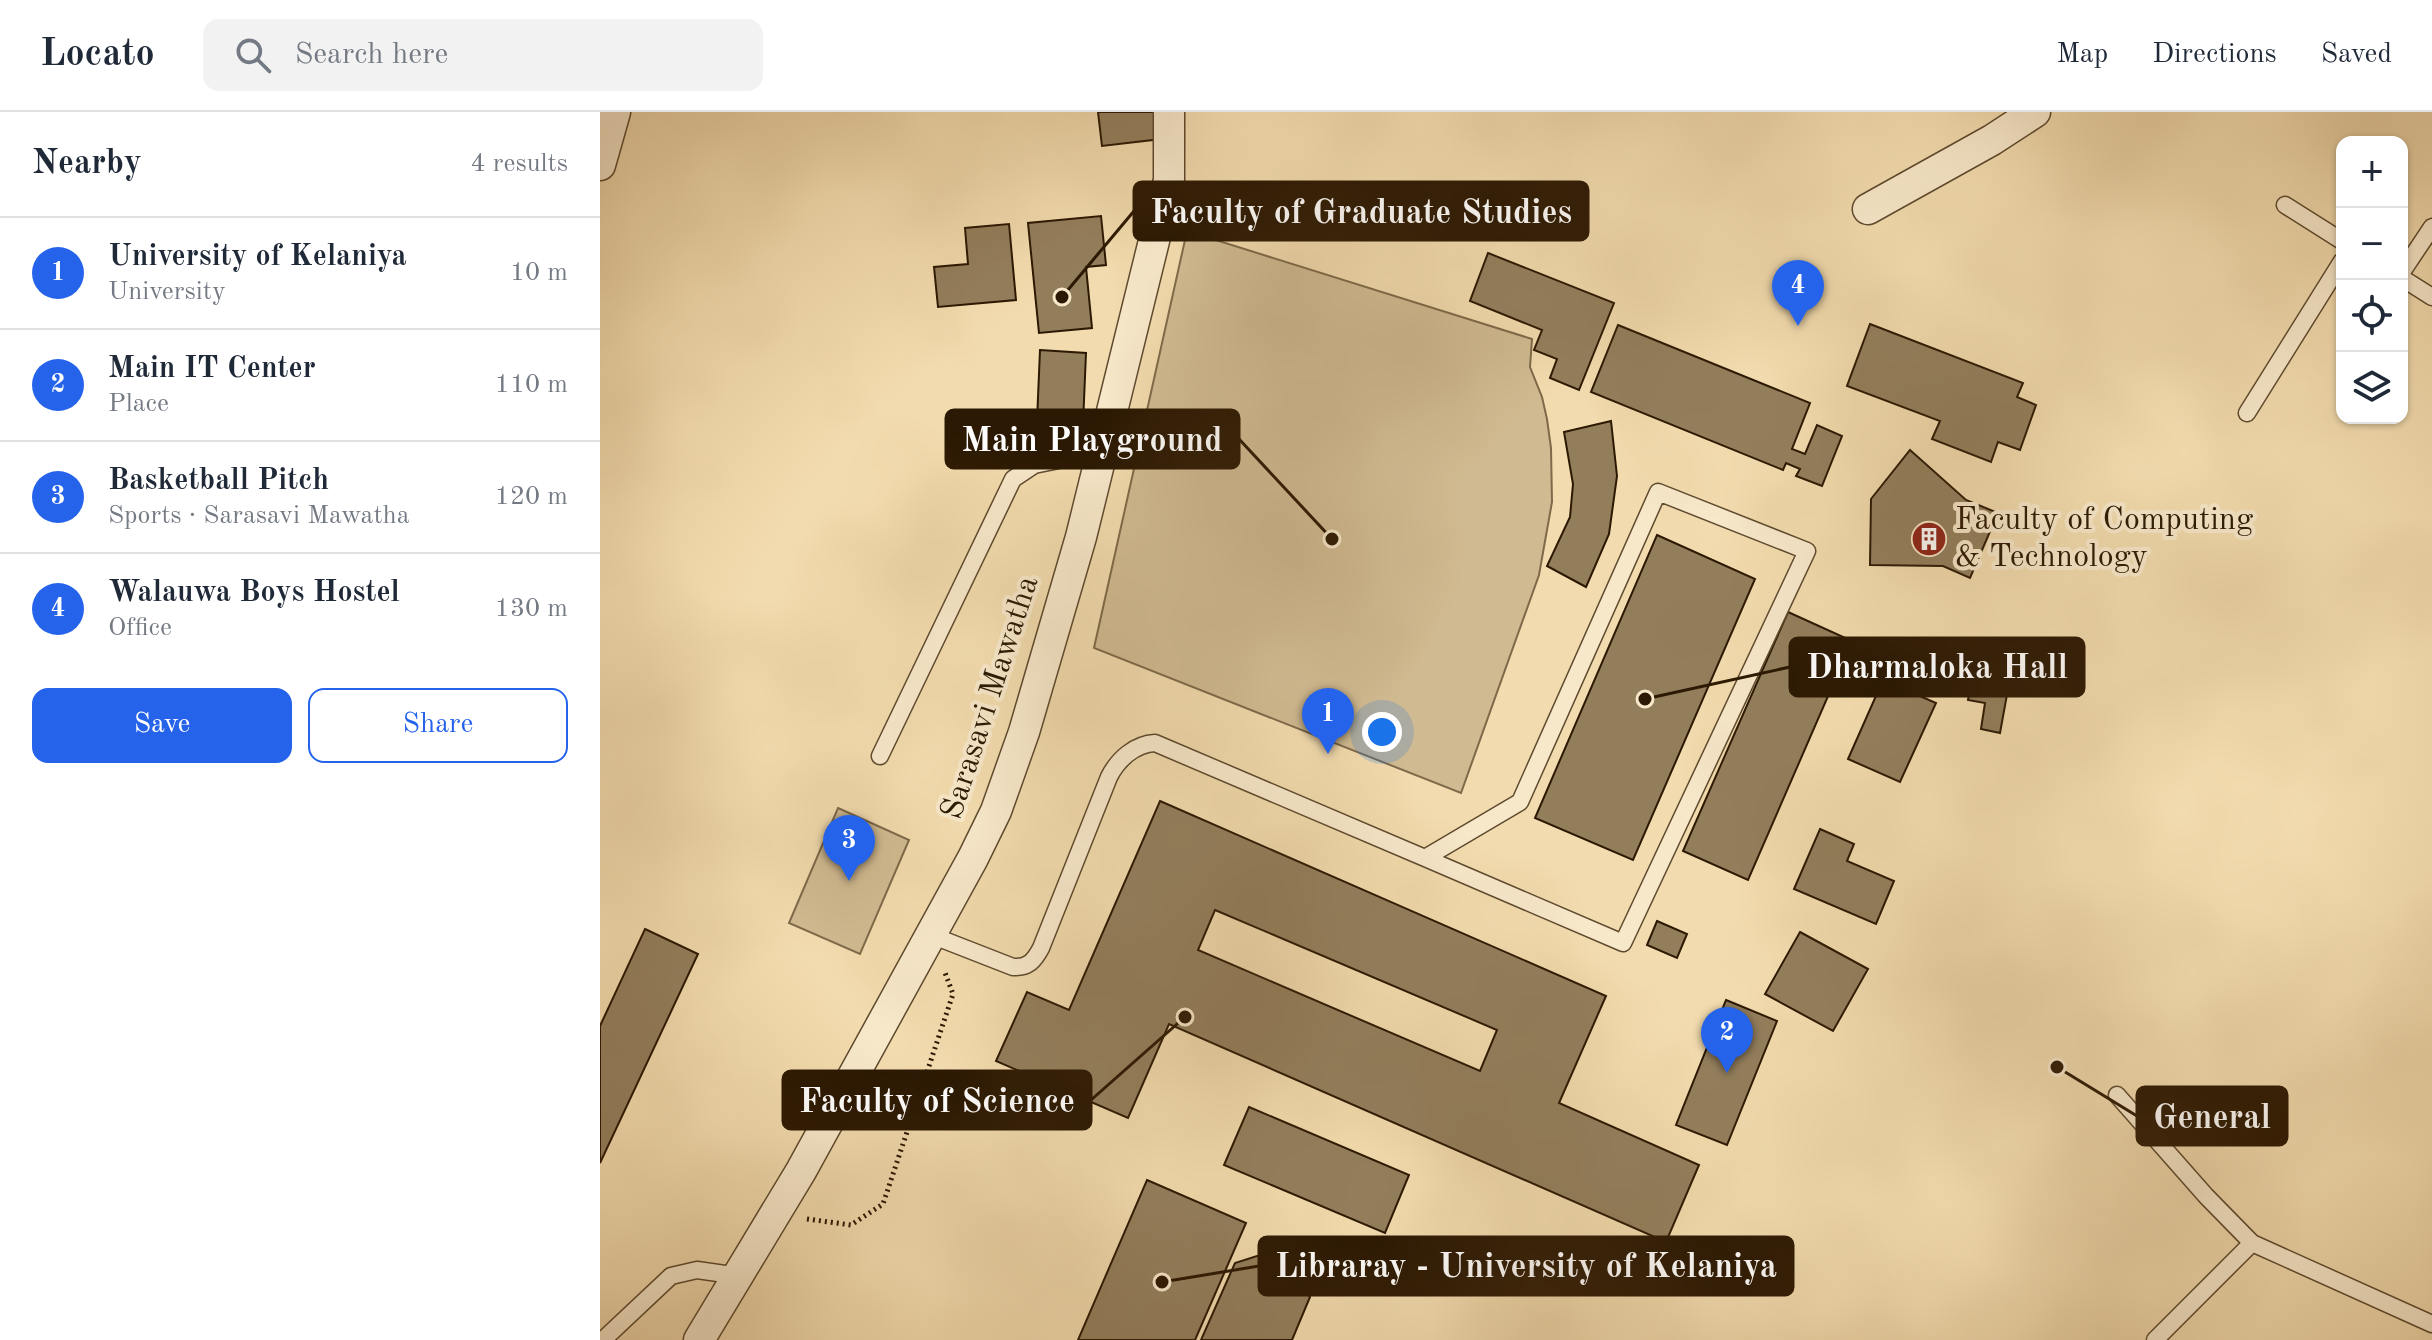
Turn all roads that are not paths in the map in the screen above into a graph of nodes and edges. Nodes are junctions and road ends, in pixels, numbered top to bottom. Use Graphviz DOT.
graph roads {
  1 [pos="615,112"];
  2 [pos="1169,112"];
  3 [pos="2035,112"];
  4 [pos="600,165"];
  5 [pos="2285,205"];
  6 [pos="1868,209"];
  7 [pos="2432,227"];
  8 [pos="2336,237"];
  9 [pos="2408,263"];
  10 [pos="2336,271"];
  11 [pos="2405,280"];
  12 [pos="2432,297"];
  13 [pos="2247,413"];
  14 [pos="1103,451"];
  15 [pos="880,756"];
  16 [pos="1425,858"];
  17 [pos="931,935"];
  18 [pos="2117,1095"];
  19 [pos="2252,1243"];
  20 [pos="739,1276"];
  21 [pos="2432,1324"];
  22 [pos="603,1340"];
  23 [pos="699,1340"];
  24 [pos="2155,1340"];
  1 -- 4 [label="street"];
  2 -- 14 [label="street, Sarasavi Mawatha"];
  3 -- 6 [label="street"];
  5 -- 8 [label="lane"];
  7 -- 9 [label="lane"];
  10 -- 13 [label="lane"];
  11 -- 12 [label="lane"];
  14 -- 15 [label="lane"];
  14 -- 17 [label="street, Sarasavi Mawatha"];
  16 -- 16 [label="lane"];
  16 -- 17 [label="lane"];
  17 -- 20 [label="street, Sarasavi Mawatha"];
  18 -- 19 [label="lane"];
  19 -- 21 [label="lane"];
  19 -- 24 [label="lane"];
  20 -- 22 [label="lane"];
  20 -- 23 [label="street, Sarasavi Mawatha"];
}
